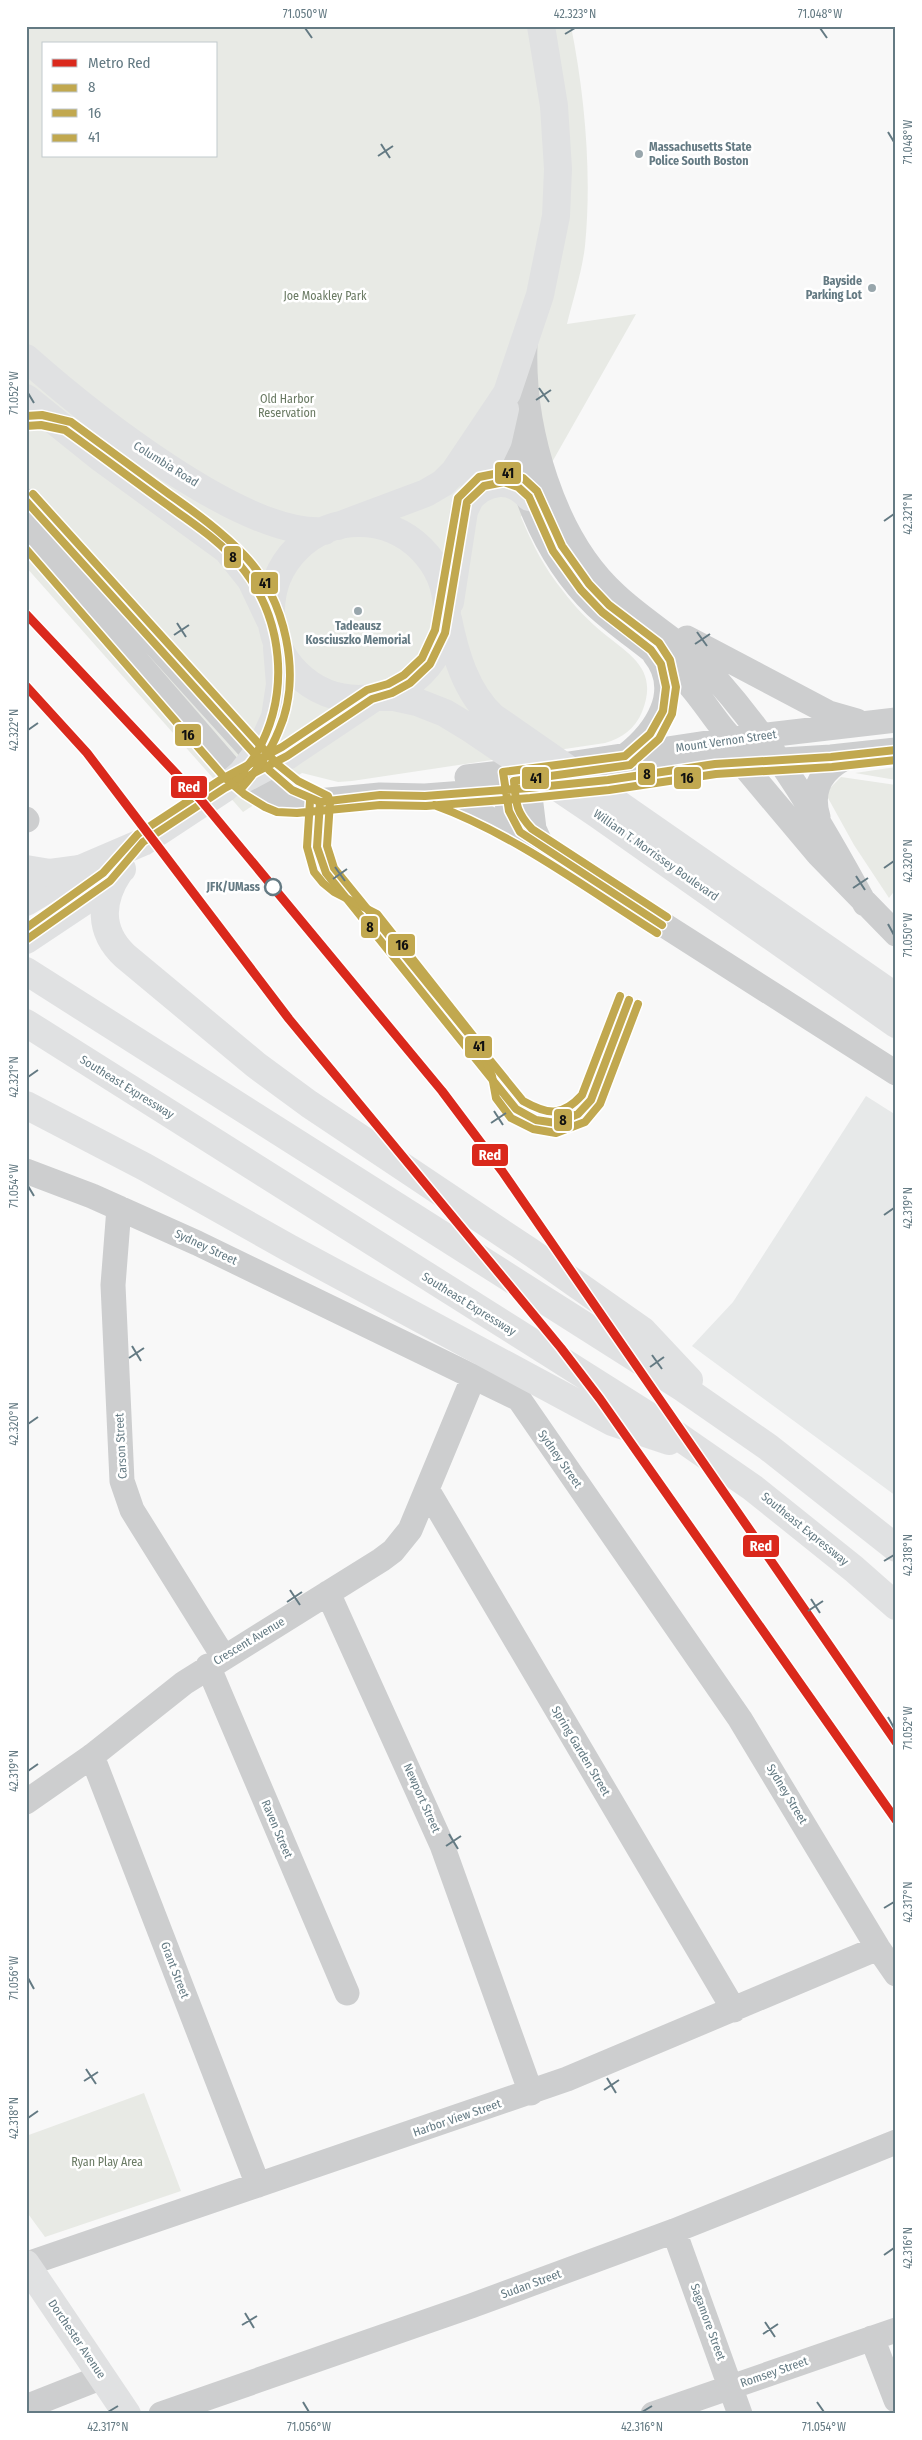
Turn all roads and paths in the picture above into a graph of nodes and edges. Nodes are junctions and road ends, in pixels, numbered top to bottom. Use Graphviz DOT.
graph roads {
  1 [pos="540,26"];
  2 [pos="526,343"];
  3 [pos="26,358"];
  4 [pos="507,393"];
  5 [pos="26,398"];
  6 [pos="26,426"];
  7 [pos="64,430"];
  8 [pos="529,497"];
  9 [pos="26,501"];
  10 [pos="467,502"];
  11 [pos="331,528"];
  12 [pos="26,533"];
  13 [pos="630,608"];
  14 [pos="448,616"];
  15 [pos="273,631"];
  16 [pos="651,650"];
  17 [pos="376,698"];
  18 [pos="888,721"];
  19 [pos="762,736"];
  20 [pos="896,750"];
  21 [pos="737,751"];
  22 [pos="852,755"];
  23 [pos="625,756"];
  24 [pos="780,760"];
  25 [pos="528,779"];
  26 [pos="504,781"];
  27 [pos="225,788"];
  28 [pos="380,795"];
  29 [pos="432,796"];
  30 [pos="320,802"];
  31 [pos="819,819"];
  32 [pos="143,842"];
  33 [pos="543,849"];
  34 [pos="26,869"];
  35 [pos="80,869"];
  36 [pos="119,872"];
  37 [pos="26,902"];
  38 [pos="865,904"];
  39 [pos="896,934"];
  40 [pos="26,940"];
  41 [pos="26,971"];
  42 [pos="896,997"];
  43 [pos="26,1023"];
  44 [pos="896,1024"];
  45 [pos="896,1074"];
  46 [pos="26,1105"];
  47 [pos="26,1171"];
  48 [pos="119,1208"];
  49 [pos="474,1376"];
  50 [pos="719,1412"];
  51 [pos="702,1451"];
  52 [pos="428,1491"];
  53 [pos="896,1548"];
  54 [pos="328,1593"];
  55 [pos="896,1606"];
  56 [pos="216,1661"];
  57 [pos="92,1756"];
  58 [pos="26,1802"];
  59 [pos="878,1948"];
  60 [pos="896,1974"];
  61 [pos="347,1993"];
  62 [pos="734,2010"];
  63 [pos="531,2093"];
  64 [pos="896,2142"];
  65 [pos="258,2185"];
  66 [pos="674,2231"];
  67 [pos="27,2264"];
  68 [pos="896,2330"];
  69 [pos="872,2338"];
  70 [pos="102,2377"];
  71 [pos="731,2387"];
  72 [pos="896,2400"];
  73 [pos="26,2407"];
  74 [pos="127,2414"];
  75 [pos="161,2414"];
  76 [pos="653,2414"];
  77 [pos="740,2414"];
  1 -- 2 [label="main road"];
  2 -- 4 [label="main road"];
  2 -- 13 [label="street"];
  3 -- 11 [label="main road, Columbia Road"];
  4 -- 8 [label="street"];
  4 -- 10 [label="main road"];
  4 -- 11 [label="main road"];
  5 -- 7 [label="main road"];
  6 -- 7 [label="main road"];
  7 -- 15 [label="main road"];
  8 -- 10 [label="main road"];
  8 -- 16 [label="street"];
  9 -- 30 [label="street"];
  10 -- 14 [label="main road"];
  11 -- 14 [label="main road"];
  11 -- 15 [label="main road"];
  12 -- 30 [label="street, Mount Vernon Street"];
  13 -- 18 [label="street"];
  13 -- 19 [label="street"];
  14 -- 17 [label="main road"];
  14 -- 42 [label="main road, William T. Morrissey Boulevard"];
  15 -- 17 [label="main road"];
  15 -- 27 [label="main road"];
  16 -- 21 [label="street"];
  16 -- 23 [label="street"];
  17 -- 27 [label="main road"];
  17 -- 44 [label="main road, William T. Morrissey Boulevard"];
  18 -- 19 [label="street, Mount Vernon Street"];
  19 -- 21 [label="street, Mount Vernon Street"];
  19 -- 24 [label="street"];
  20 -- 22 [label="street, Mount Vernon Street"];
  21 -- 23 [label="street, Mount Vernon Street"];
  21 -- 24 [label="street, Mount Vernon Street"];
  21 -- 25 [label="street, Mount Vernon Street"];
  21 -- 38 [label="street"];
  22 -- 24 [label="street, Mount Vernon Street"];
  22 -- 31 [label="street"];
  23 -- 25 [label="street, Mount Vernon Street"];
  24 -- 31 [label="street"];
  25 -- 26 [label="street, Mount Vernon Street"];
  25 -- 33 [label="street"];
  26 -- 28 [label="street, Mount Vernon Street"];
  26 -- 29 [label="street, Mount Vernon Street"];
  26 -- 33 [label="street"];
  27 -- 32 [label="main road"];
  28 -- 29 [label="street, Mount Vernon Street"];
  28 -- 30 [label="street, Mount Vernon Street"];
  29 -- 33 [label="street"];
  31 -- 38 [label="street"];
  32 -- 35 [label="main road"];
  32 -- 36 [label="main road"];
  33 -- 45 [label="street"];
  34 -- 35 [label="main road"];
  35 -- 37 [label="main road"];
  36 -- 40 [label="main road"];
  36 -- 50 [label="main road"];
  38 -- 39 [label="street"];
  41 -- 50 [label="main road"];
  43 -- 51 [label="main road, Southeast Expressway"];
  46 -- 51 [label="main road"];
  47 -- 48 [label="street, Sydney Street"];
  48 -- 49 [label="street, Sydney Street"];
  48 -- 56 [label="street, Carson Street"];
  49 -- 52 [label="street, Crescent Avenue"];
  49 -- 59 [label="street, Sydney Street"];
  50 -- 53 [label="main road"];
  51 -- 55 [label="main road, Southeast Expressway"];
  52 -- 54 [label="street, Crescent Avenue"];
  52 -- 62 [label="street, Spring Garden Street"];
  54 -- 56 [label="street, Crescent Avenue"];
  54 -- 63 [label="street, Newport Street"];
  56 -- 57 [label="street, Crescent Avenue"];
  56 -- 61 [label="street, Raven Street"];
  57 -- 58 [label="street, Crescent Avenue"];
  57 -- 65 [label="street, Grant Street"];
  59 -- 60 [label="street, Sydney Street"];
  59 -- 62 [label="street, Harbor View Street"];
  62 -- 63 [label="street, Harbor View Street"];
  63 -- 65 [label="street, Harbor View Street"];
  64 -- 66 [label="street, Sudan Street"];
  65 -- 67 [label="street, Harbor View Street"];
  66 -- 71 [label="street, Sagamore Street"];
  66 -- 75 [label="street, Sudan Street"];
  67 -- 70 [label="main road, Dorchester Avenue"];
  68 -- 69 [label="street, Romsey Street"];
  69 -- 71 [label="street, Romsey Street"];
  69 -- 72 [label="street"];
  70 -- 73 [label="street"];
  70 -- 74 [label="main road, Dorchester Avenue"];
  71 -- 76 [label="street, Romsey Street"];
  71 -- 77 [label="street, Sagamore Street"];
}
